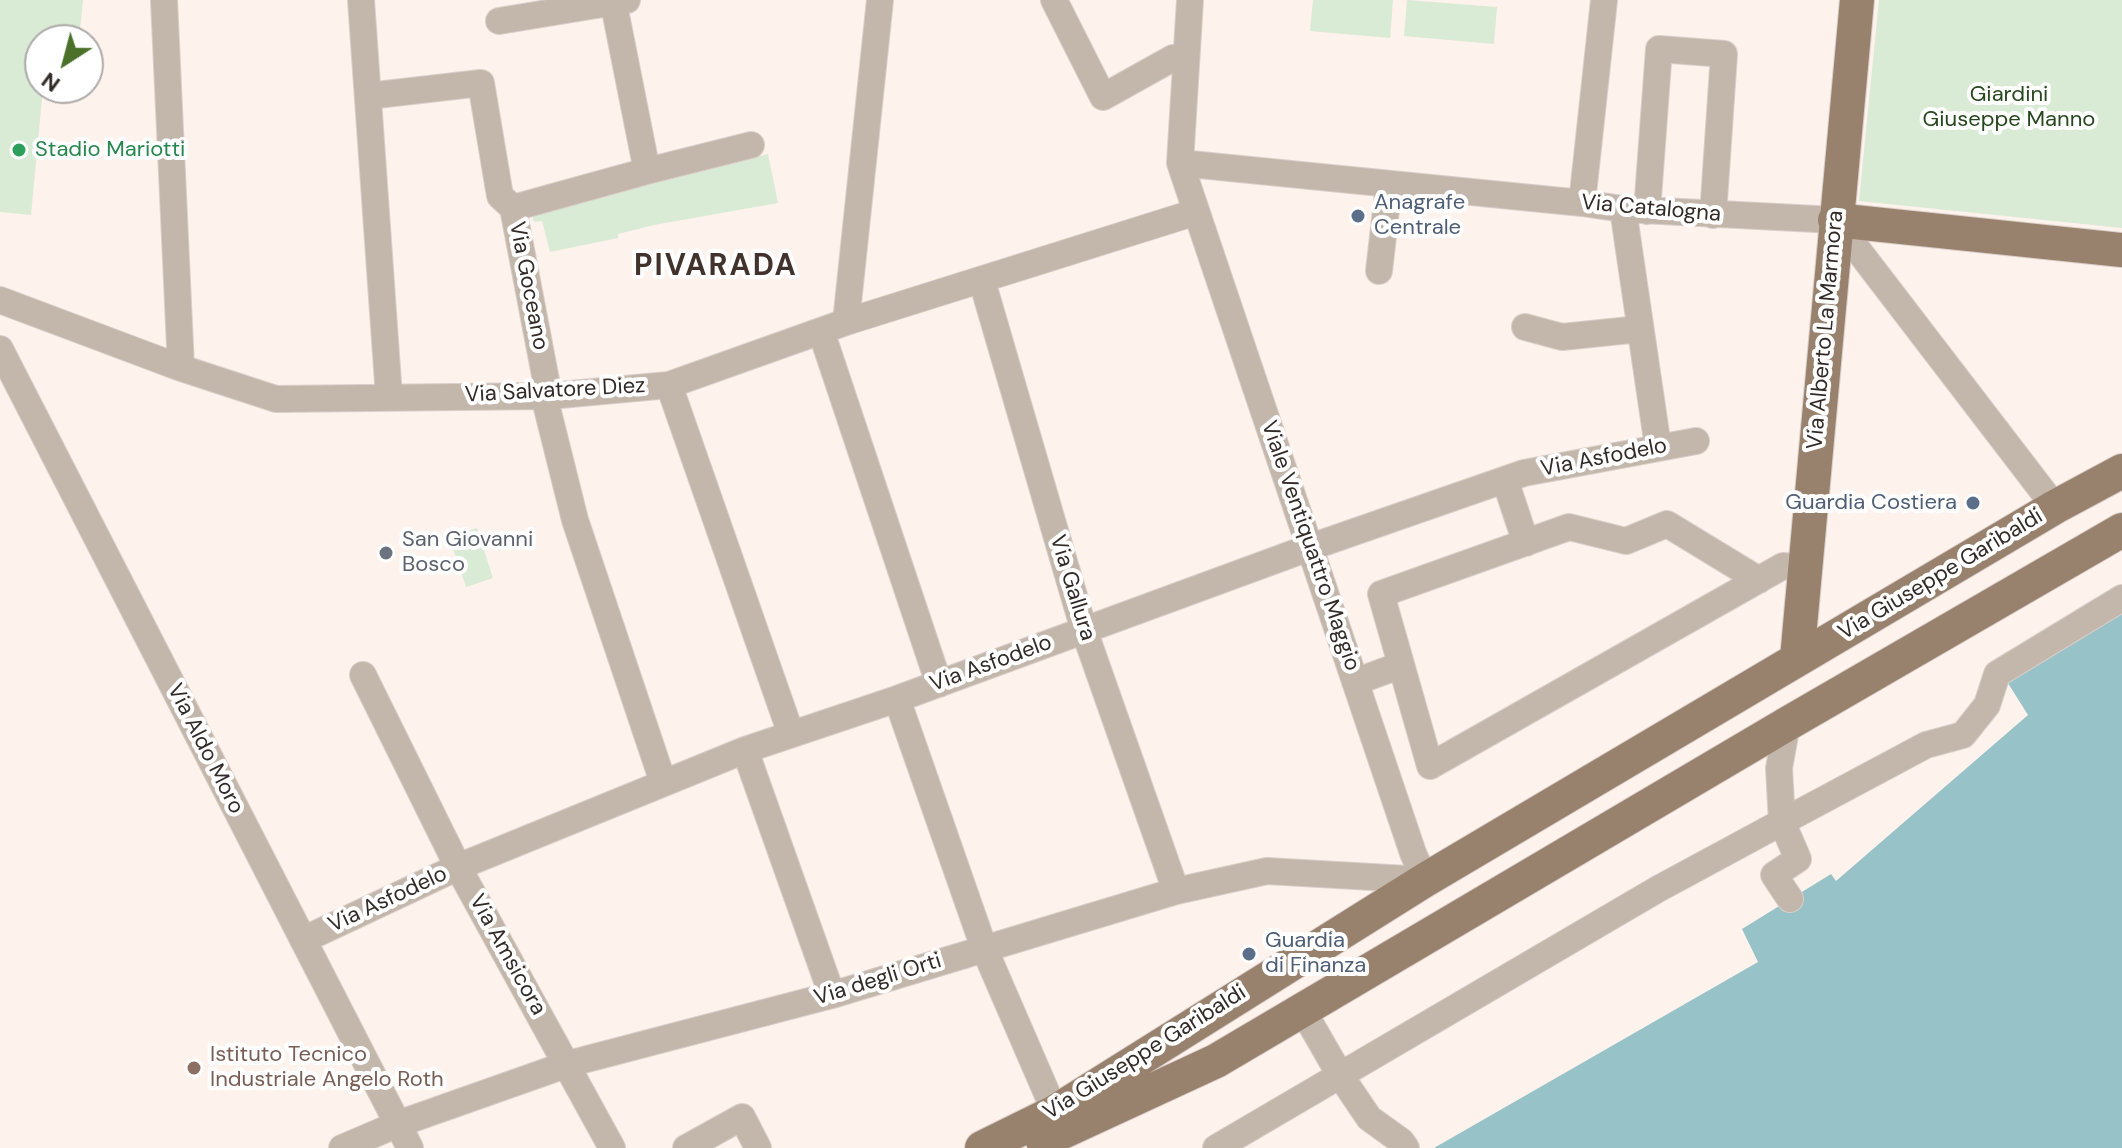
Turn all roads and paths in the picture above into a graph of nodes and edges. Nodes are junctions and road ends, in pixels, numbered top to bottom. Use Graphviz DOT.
graph roads {
  1 [pos="164,0"];
  2 [pos="361,0"];
  3 [pos="880,0"];
  4 [pos="1054,0"];
  5 [pos="1190,0"];
  6 [pos="1604,0"];
  7 [pos="1615,0"];
  8 [pos="1857,0"];
  9 [pos="618,1"];
  10 [pos="499,21"];
  11 [pos="1605,44"];
  12 [pos="1186,56"];
  13 [pos="368,96"];
  14 [pos="751,145"];
  15 [pos="1180,163"];
  16 [pos="647,171"];
  17 [pos="1389,184"];
  18 [pos="1613,207"];
  19 [pos="513,208"];
  20 [pos="1196,212"];
  21 [pos="1713,215"];
  22 [pos="1835,220"];
  23 [pos="2122,250"];
  24 [pos="1379,271"];
  25 [pos="982,281"];
  26 [pos="0,300"];
  27 [pos="846,322"];
  28 [pos="1525,327"];
  29 [pos="1640,329"];
  30 [pos="821,331"];
  31 [pos="0,349"];
  32 [pos="181,368"];
  33 [pos="669,385"];
  34 [pos="549,396"];
  35 [pos="389,397"];
  36 [pos="1696,441"];
  37 [pos="1658,447"];
  38 [pos="2122,471"];
  39 [pos="1505,480"];
  40 [pos="2055,507"];
  41 [pos="2122,530"];
  42 [pos="1526,543"];
  43 [pos="1311,547"];
  44 [pos="1805,568"];
  45 [pos="1759,580"];
  46 [pos="2122,598"];
  47 [pos="1084,630"];
  48 [pos="1797,659"];
  49 [pos="1401,665"];
  50 [pos="363,675"];
  51 [pos="1762,681"];
  52 [pos="1355,682"];
  53 [pos="939,684"];
  54 [pos="897,699"];
  55 [pos="1787,724"];
  56 [pos="791,734"];
  57 [pos="745,750"];
  58 [pos="663,782"];
  59 [pos="1782,822"];
  60 [pos="458,867"];
  61 [pos="1425,880"];
  62 [pos="1176,891"];
  63 [pos="1790,899"];
  64 [pos="1452,921"];
  65 [pos="303,940"];
  66 [pos="984,948"];
  67 [pos="1277,971"];
  68 [pos="832,995"];
  69 [pos="1301,1010"];
  70 [pos="568,1064"];
  71 [pos="1340,1075"];
  72 [pos="1096,1102"];
  73 [pos="1055,1112"];
  74 [pos="398,1124"];
  75 [pos="1030,1142"];
  76 [pos="342,1148"];
  77 [pos="410,1148"];
  78 [pos="612,1148"];
  79 [pos="686,1148"];
  80 [pos="758,1148"];
  81 [pos="982,1148"];
  82 [pos="1216,1148"];
  83 [pos="1406,1148"];
  1 -- 32 [label="street"];
  2 -- 13 [label="street"];
  3 -- 27 [label="street"];
  4 -- 12 [label="street"];
  5 -- 12 [label="street"];
  6 -- 11 [label="street"];
  7 -- 11 [label="street"];
  8 -- 22 [label="main road, Via Alberto La Marmora"];
  9 -- 10 [label="street"];
  9 -- 16 [label="street"];
  11 -- 18 [label="street"];
  12 -- 15 [label="street"];
  13 -- 19 [label="street, Via Goceano"];
  13 -- 35 [label="street"];
  14 -- 16 [label="street"];
  15 -- 17 [label="street, Via Catalogna"];
  15 -- 20 [label="street, Viale Ventiquattro Maggio"];
  16 -- 19 [label="street"];
  17 -- 18 [label="street, Via Catalogna"];
  17 -- 24 [label="street"];
  18 -- 21 [label="street, Via Catalogna"];
  18 -- 21 [label="street"];
  18 -- 29 [label="street"];
  19 -- 34 [label="street, Via Goceano"];
  20 -- 25 [label="street, Via Salvatore Diez"];
  20 -- 43 [label="street, Viale Ventiquattro Maggio"];
  21 -- 22 [label="street, Via Catalogna"];
  22 -- 23 [label="main road, Via Catalogna"];
  22 -- 40 [label="street"];
  22 -- 44 [label="main road, Via Alberto La Marmora"];
  25 -- 27 [label="street, Via Salvatore Diez"];
  25 -- 47 [label="street, Via Gallura"];
  26 -- 32 [label="street, Via Salvatore Diez"];
  27 -- 30 [label="street, Via Salvatore Diez"];
  28 -- 29 [label="street"];
  29 -- 37 [label="street"];
  30 -- 33 [label="street, Via Salvatore Diez"];
  30 -- 53 [label="street"];
  31 -- 65 [label="street, Via Aldo Moro"];
  32 -- 35 [label="street, Via Salvatore Diez"];
  33 -- 34 [label="street, Via Salvatore Diez"];
  33 -- 56 [label="street"];
  34 -- 35 [label="street, Via Salvatore Diez"];
  34 -- 58 [label="street, Via Goceano"];
  36 -- 37 [label="street, Via Asfodelo"];
  37 -- 39 [label="street, Via Asfodelo"];
  38 -- 40 [label="main road, Via Giuseppe Garibaldi"];
  39 -- 42 [label="street"];
  39 -- 43 [label="street, Via Asfodelo"];
  40 -- 48 [label="main road, Via Giuseppe Garibaldi"];
  41 -- 55 [label="main road, Via Giuseppe Garibaldi"];
  42 -- 45 [label="street"];
  42 -- 49 [label="street"];
  43 -- 47 [label="street, Via Asfodelo"];
  43 -- 52 [label="street, Viale Ventiquattro Maggio"];
  44 -- 45 [label="street"];
  44 -- 48 [label="main road, Via Alberto La Marmora"];
  45 -- 49 [label="street"];
  46 -- 59 [label="street"];
  47 -- 53 [label="street, Via Asfodelo"];
  47 -- 62 [label="street, Via Gallura"];
  48 -- 51 [label="main road, Via Giuseppe Garibaldi"];
  49 -- 52 [label="street"];
  50 -- 60 [label="street, Via Amsicora"];
  51 -- 55 [label="main road"];
  51 -- 61 [label="main road, Via Giuseppe Garibaldi"];
  52 -- 61 [label="street, Viale Ventiquattro Maggio"];
  53 -- 54 [label="street, Via Asfodelo"];
  54 -- 56 [label="street, Via Asfodelo"];
  54 -- 66 [label="street"];
  55 -- 59 [label="street"];
  55 -- 64 [label="main road, Via Giuseppe Garibaldi"];
  56 -- 57 [label="street, Via Asfodelo"];
  57 -- 58 [label="street, Via Asfodelo"];
  57 -- 68 [label="street"];
  58 -- 60 [label="street, Via Asfodelo"];
  59 -- 63 [label="street"];
  59 -- 71 [label="street"];
  60 -- 65 [label="street, Via Asfodelo"];
  60 -- 70 [label="street, Via Amsicora"];
  61 -- 62 [label="street, Via degli Orti"];
  61 -- 64 [label="main road"];
  61 -- 67 [label="main road, Via Giuseppe Garibaldi"];
  62 -- 66 [label="street, Via degli Orti"];
  64 -- 69 [label="main road, Via Giuseppe Garibaldi"];
  65 -- 74 [label="street, Via Aldo Moro"];
  66 -- 68 [label="street, Via degli Orti"];
  66 -- 73 [label="street"];
  67 -- 69 [label="main road"];
  67 -- 72 [label="main road, Via Giuseppe Garibaldi"];
  68 -- 70 [label="street, Via degli Orti"];
  69 -- 71 [label="street"];
  69 -- 72 [label="main road, Via Giuseppe Garibaldi"];
  70 -- 74 [label="street, Via degli Orti"];
  70 -- 78 [label="street, Via Amsicora"];
  71 -- 82 [label="street"];
  71 -- 83 [label="street"];
  72 -- 73 [label="main road, Via Giuseppe Garibaldi"];
  72 -- 75 [label="main road, Via Giuseppe Garibaldi"];
  73 -- 75 [label="main road, Via Giuseppe Garibaldi"];
  74 -- 76 [label="street, Via degli Orti"];
  74 -- 77 [label="street, Via Aldo Moro"];
  75 -- 81 [label="main road, Via Giuseppe Garibaldi"];
  79 -- 80 [label="street"];
}
